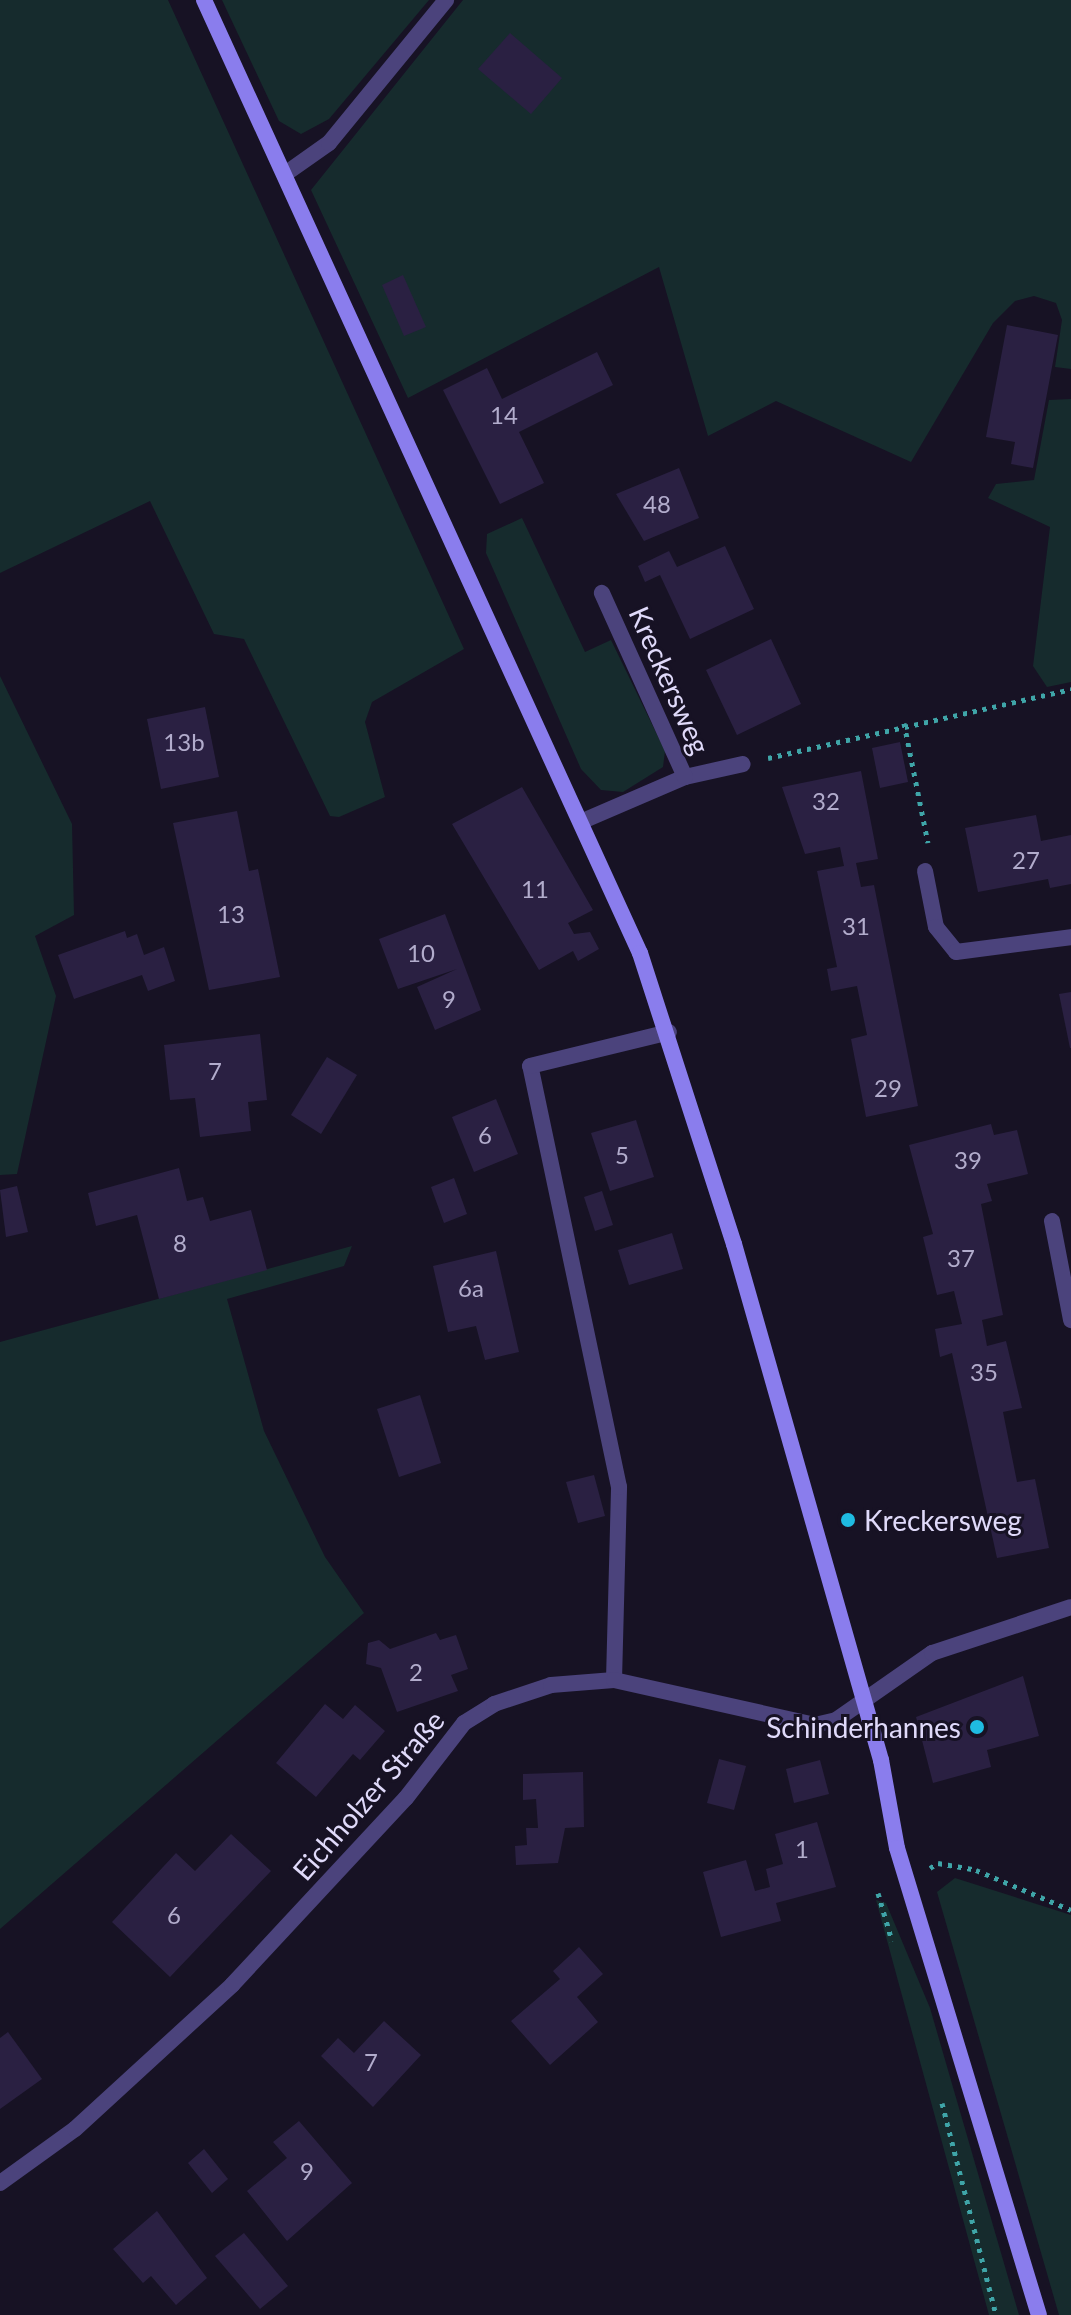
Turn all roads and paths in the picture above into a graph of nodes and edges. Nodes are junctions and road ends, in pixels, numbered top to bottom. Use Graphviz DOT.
graph roads {
  1 [pos="204,0"];
  2 [pos="446,0"];
  3 [pos="285,174"];
  4 [pos="602,593"];
  5 [pos="1071,689"];
  6 [pos="904,723"];
  7 [pos="743,764"];
  8 [pos="685,777"];
  9 [pos="585,820"];
  10 [pos="925,871"];
  11 [pos="1071,937"];
  12 [pos="669,1032"];
  13 [pos="1052,1221"];
  14 [pos="1071,1320"];
  15 [pos="1071,1607"];
  16 [pos="614,1680"];
  17 [pos="864,1701"];
  18 [pos="875,1881"];
  19 [pos="909,1884"];
  20 [pos="1071,1910"];
  21 [pos="895,1951"];
  22 [pos="940,2097"];
  23 [pos="0,2183"];
  24 [pos="996,2315"];
  25 [pos="1039,2315"];
  1 -- 3 [label="main road"];
  2 -- 3 [label="street"];
  3 -- 9 [label="main road"];
  4 -- 8 [label="street, Kreckersweg"];
  5 -- 6 [label="path"];
  6 -- 7 [label="path"];
  6 -- 10 [label="path"];
  7 -- 8 [label="street"];
  8 -- 9 [label="street, Kreckersweg"];
  9 -- 12 [label="main road"];
  10 -- 11 [label="street"];
  12 -- 16 [label="street"];
  12 -- 17 [label="main road"];
  13 -- 14 [label="street"];
  15 -- 17 [label="street"];
  16 -- 17 [label="street, Eichholzer Straße"];
  16 -- 23 [label="street, Eichholzer Straße"];
  17 -- 19 [label="main road"];
  18 -- 21 [label="path"];
  19 -- 20 [label="path"];
  19 -- 25 [label="main road"];
  22 -- 24 [label="path"];
}
